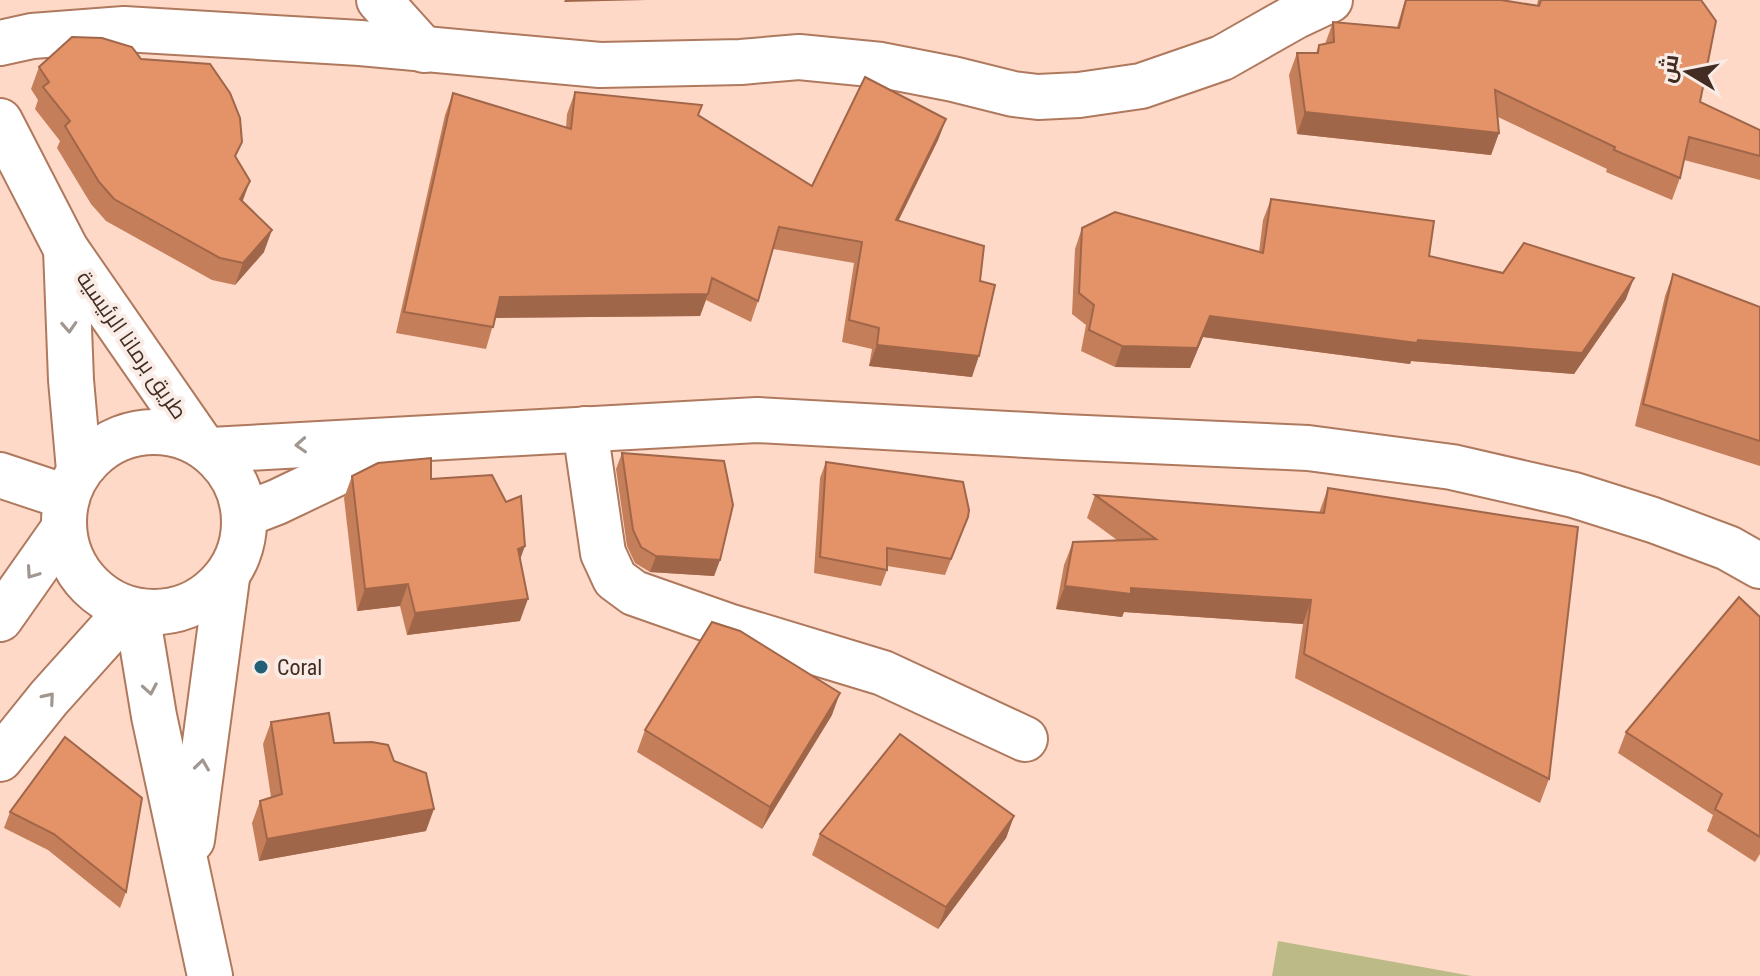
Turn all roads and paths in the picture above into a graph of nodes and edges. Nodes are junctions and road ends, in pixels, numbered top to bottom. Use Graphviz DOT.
graph roads {
  1 [pos="379,0"];
  2 [pos="1330,0"];
  3 [pos="0,43"];
  4 [pos="424,50"];
  5 [pos="0,121"];
  6 [pos="66,249"];
  7 [pos="585,429"];
  8 [pos="407,440"];
  9 [pos="205,446"];
  10 [pos="0,475"];
  11 [pos="70,498"];
  12 [pos="246,514"];
  13 [pos="1760,566"];
  14 [pos="227,578"];
  15 [pos="132,611"];
  16 [pos="0,619"];
  17 [pos="1025,739"];
  18 [pos="0,759"];
  19 [pos="188,870"];
  20 [pos="210,976"];
  1 -- 4 [label="street"];
  2 -- 4 [label="street"];
  3 -- 4 [label="street"];
  5 -- 6 [label="street, طريق برمانا الرئيسية"];
  6 -- 9 [label="street, طريق برمانا الرئيسية"];
  6 -- 11 [label="street, طريق برمانا الرئيسية, one-way"];
  7 -- 8 [label="street"];
  7 -- 13 [label="street"];
  7 -- 17 [label="street"];
  8 -- 9 [label="street, one-way"];
  8 -- 12 [label="street"];
  9 -- 11 [label="street"];
  9 -- 12 [label="street"];
  10 -- 11 [label="street"];
  11 -- 15 [label="street"];
  11 -- 16 [label="street, one-way"];
  12 -- 14 [label="street"];
  14 -- 15 [label="street"];
  19 -- 14 [label="street, one-way"];
  18 -- 15 [label="street, one-way"];
  15 -- 19 [label="street, one-way"];
  19 -- 20 [label="street"];
}
